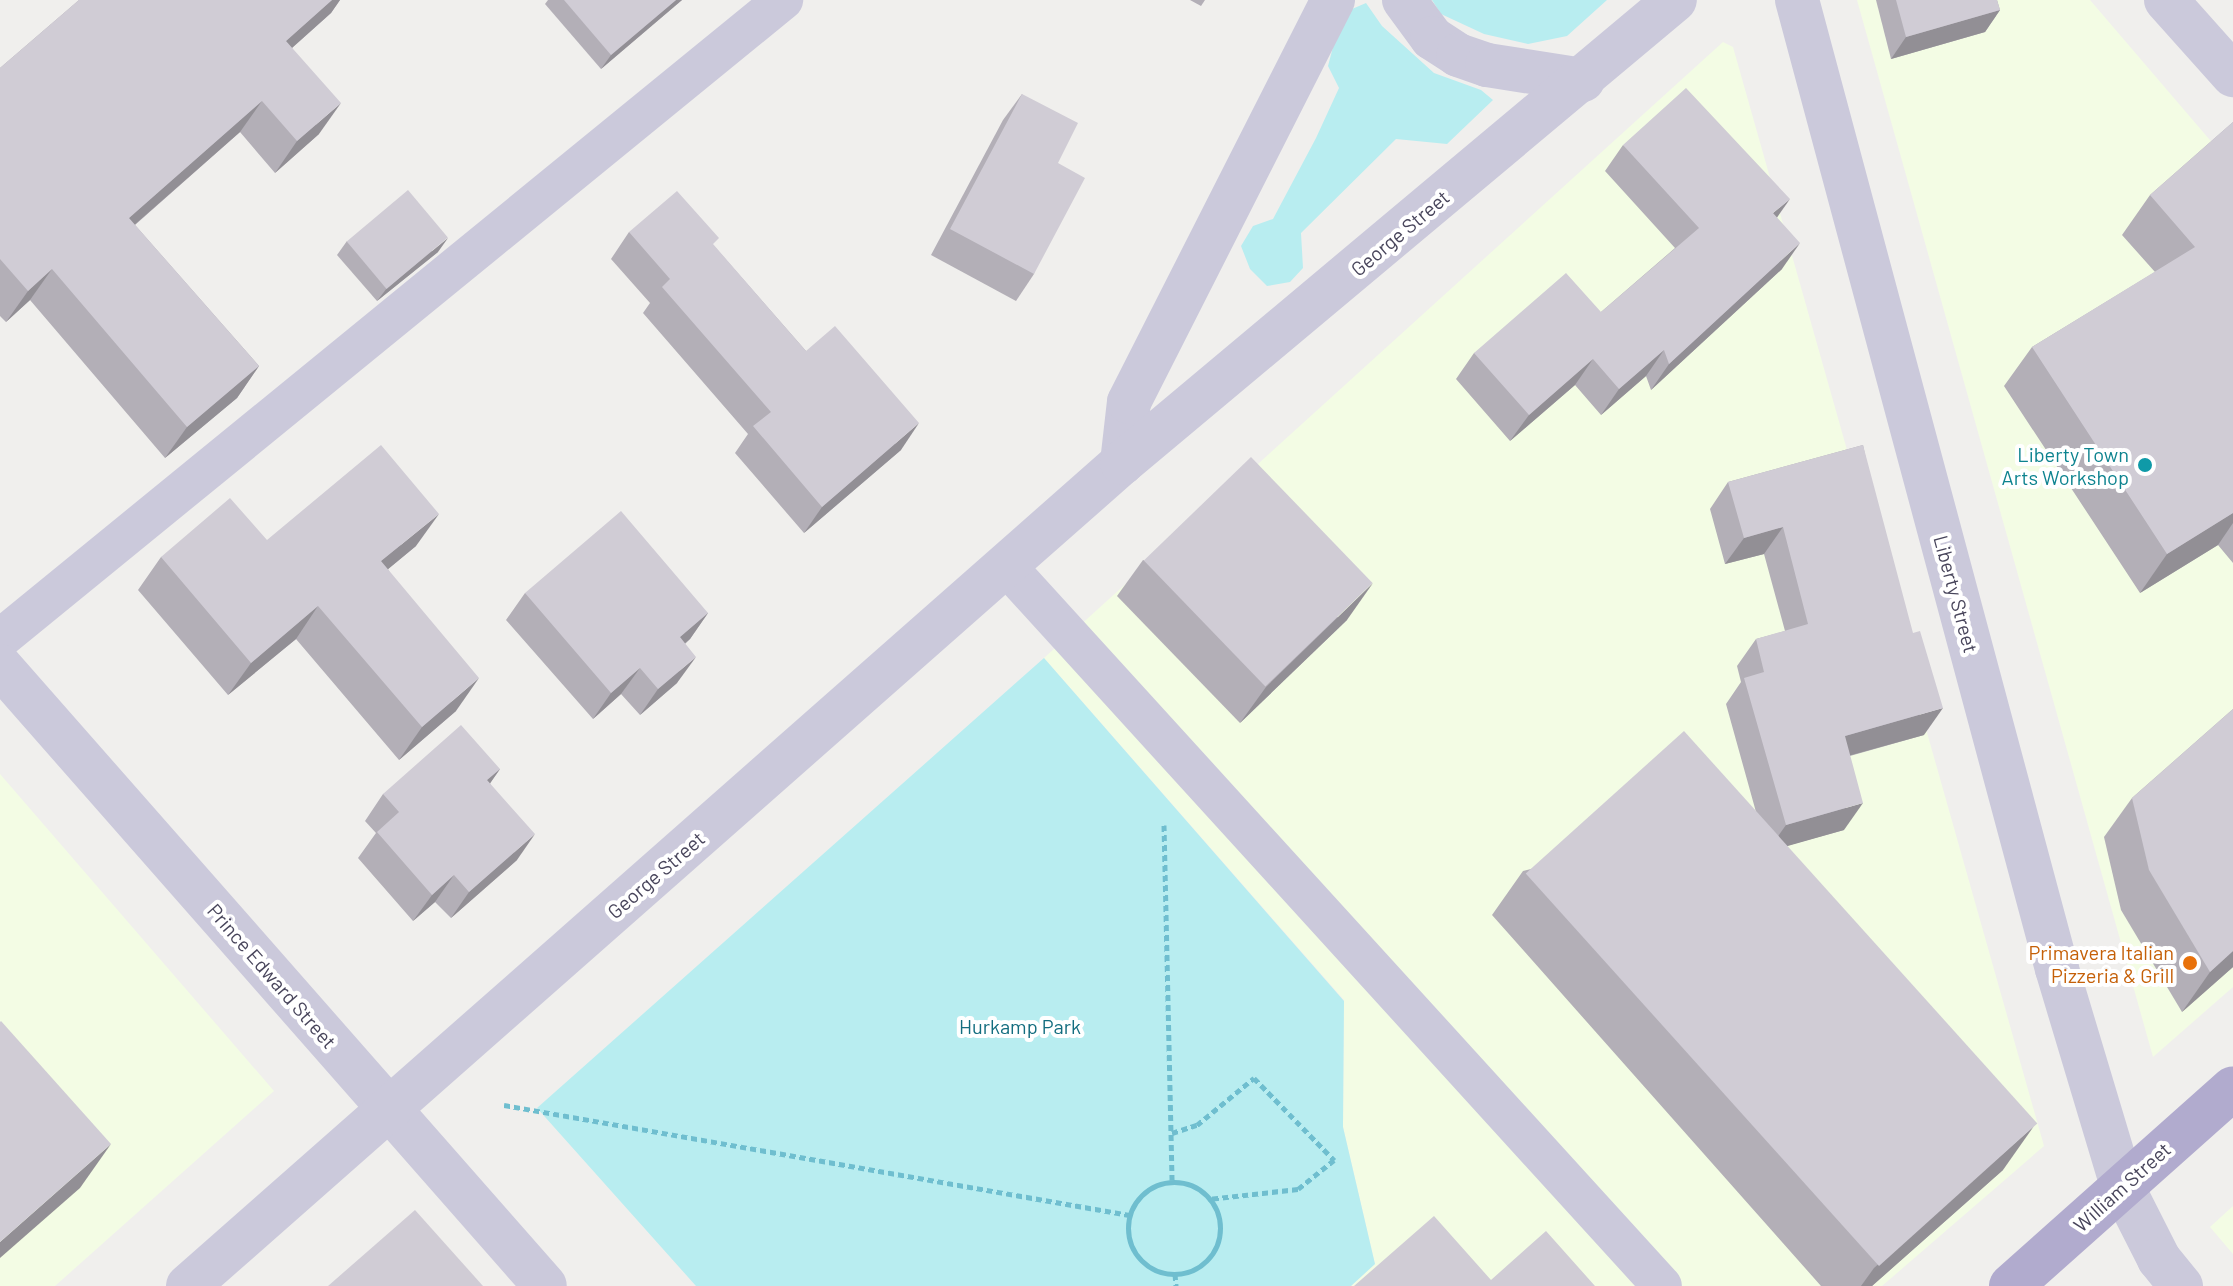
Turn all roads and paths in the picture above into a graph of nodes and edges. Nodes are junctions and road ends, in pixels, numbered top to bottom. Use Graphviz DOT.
graph roads {
  1 [pos="783,0"];
  2 [pos="1333,0"];
  3 [pos="1404,0"];
  4 [pos="1675,0"];
  5 [pos="1797,0"];
  6 [pos="2166,0"];
  7 [pos="2233,75"];
  8 [pos="1583,80"];
  9 [pos="1122,463"];
  10 [pos="1008,568"];
  11 [pos="0,639"];
  12 [pos="0,666"];
  13 [pos="1161,737"];
  14 [pos="2233,1088"];
  15 [pos="504,1105"];
  16 [pos="388,1108"];
  17 [pos="1172,1133"];
  18 [pos="1172,1180"];
  19 [pos="2122,1186"];
  20 [pos="1209,1199"];
  21 [pos="1129,1215"];
  22 [pos="1175,1274"];
  23 [pos="188,1286"];
  24 [pos="545,1286"];
  25 [pos="1176,1286"];
  26 [pos="1662,1286"];
  27 [pos="2011,1286"];
  28 [pos="2181,1286"];
  1 -- 11 [label="lane"];
  2 -- 9 [label="street"];
  3 -- 8 [label="street"];
  4 -- 8 [label="street, George Street"];
  5 -- 19 [label="street, Liberty Street"];
  6 -- 7 [label="street"];
  8 -- 9 [label="street, George Street"];
  9 -- 10 [label="street, George Street"];
  10 -- 13 [label="lane"];
  10 -- 16 [label="street, George Street"];
  12 -- 16 [label="street, Prince Edward Street"];
  13 -- 17 [label="path"];
  13 -- 26 [label="lane"];
  14 -- 19 [label="main road, William Street"];
  15 -- 21 [label="path"];
  16 -- 23 [label="street, George Street"];
  16 -- 24 [label="street, Prince Edward Street"];
  17 -- 18 [label="path"];
  17 -- 20 [label="path"];
  18 -- 20 [label="path"];
  18 -- 21 [label="path"];
  19 -- 27 [label="main road, William Street"];
  19 -- 28 [label="street, Liberty Street"];
  20 -- 22 [label="path"];
  21 -- 22 [label="path"];
  22 -- 25 [label="path"];
}
